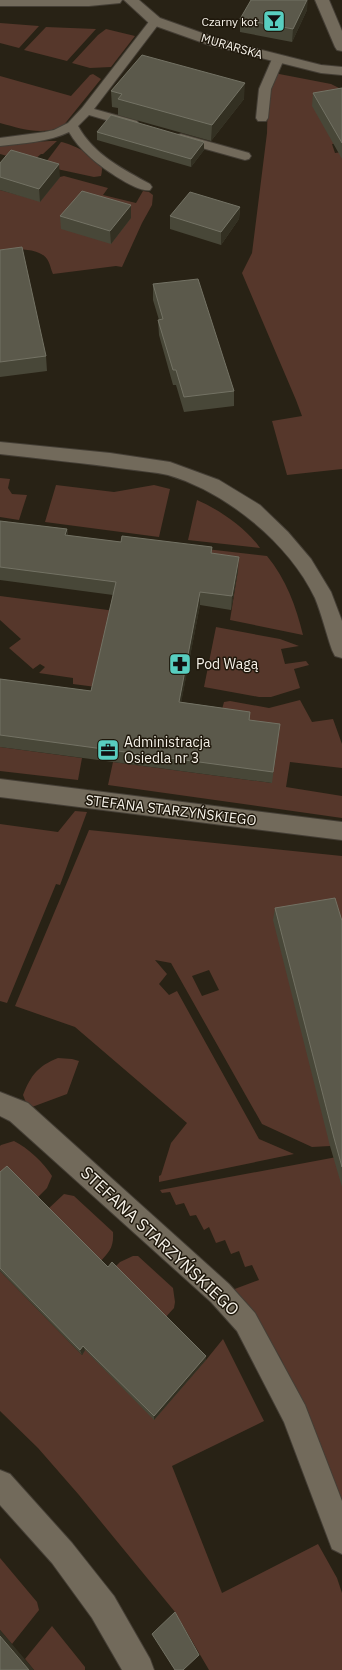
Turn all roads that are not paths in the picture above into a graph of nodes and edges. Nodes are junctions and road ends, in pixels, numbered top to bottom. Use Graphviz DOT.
graph roads {
  1 [pos="115,0"];
  2 [pos="130,0"];
  3 [pos="322,0"];
  4 [pos="31,1"];
  5 [pos="0,2"];
  6 [pos="155,21"];
  7 [pos="342,47"];
  8 [pos="278,59"];
  9 [pos="342,71"];
  10 [pos="86,111"];
  11 [pos="262,118"];
  12 [pos="72,126"];
  13 [pos="144,127"];
  14 [pos="173,135"];
  15 [pos="0,142"];
  16 [pos="245,156"];
  17 [pos="146,187"];
  18 [pos="0,448"];
  19 [pos="342,650"];
  20 [pos="0,788"];
  21 [pos="342,831"];
  22 [pos="0,1104"];
  23 [pos="0,1484"];
  24 [pos="342,1539"];
  25 [pos="139,1670"];
  1 -- 4 [label="street"];
  2 -- 6 [label="street, MURARSKA"];
  3 -- 7 [label="street"];
  4 -- 5 [label="street"];
  6 -- 8 [label="street, MURARSKA"];
  6 -- 10 [label="lane"];
  8 -- 9 [label="street, MURARSKA"];
  8 -- 11 [label="lane"];
  10 -- 12 [label="lane"];
  10 -- 13 [label="lane"];
  12 -- 15 [label="lane"];
  12 -- 17 [label="lane"];
  14 -- 16 [label="lane"];
  18 -- 19 [label="street"];
  20 -- 21 [label="street, STEFANA STARZYŃSKIEGO"];
  22 -- 24 [label="street, STEFANA STARZYŃSKIEGO"];
  23 -- 25 [label="street"];
}
